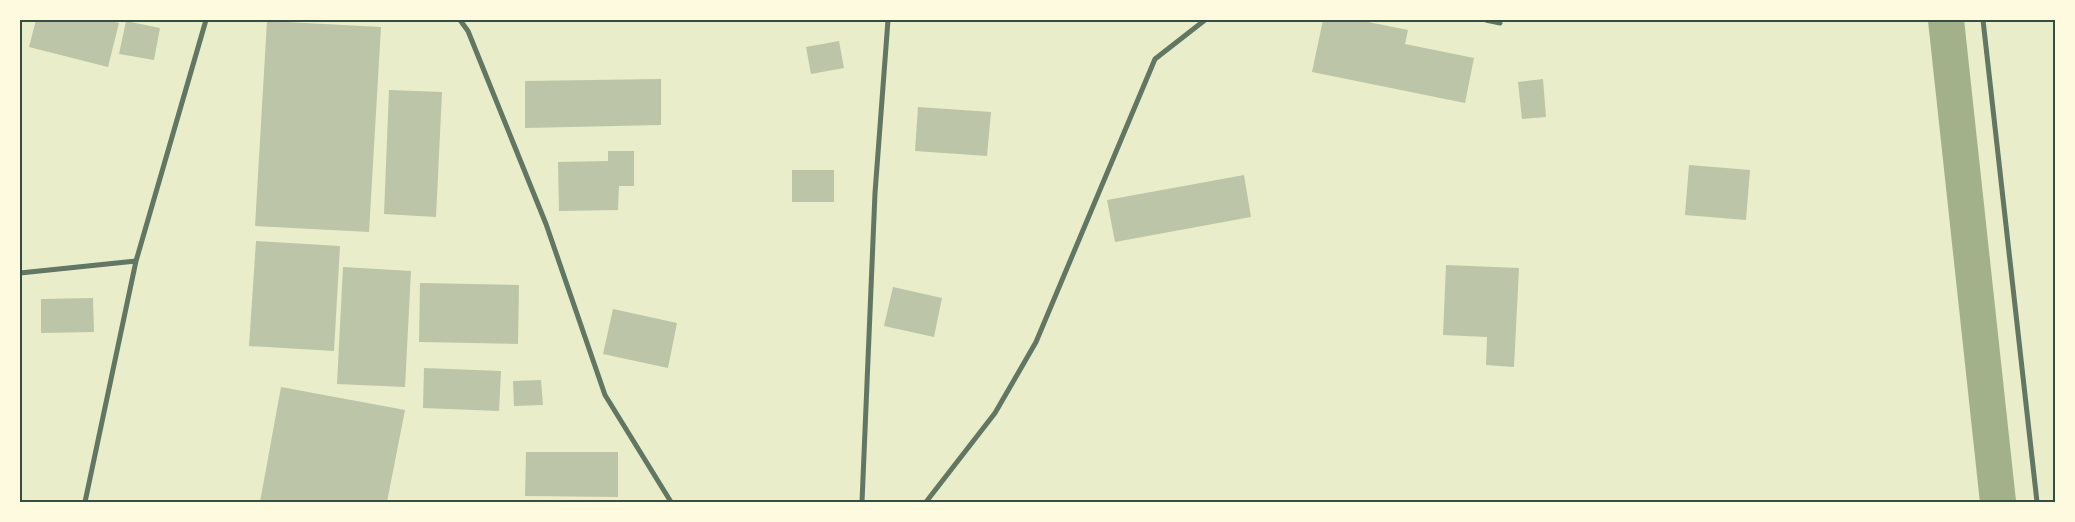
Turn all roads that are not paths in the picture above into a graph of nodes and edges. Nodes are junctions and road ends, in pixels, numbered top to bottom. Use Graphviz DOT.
graph roads {
  1 [pos="206,20"];
  2 [pos="460,20"];
  3 [pos="888,20"];
  4 [pos="1204,20"];
  5 [pos="1486,20"];
  6 [pos="1983,20"];
  7 [pos="1500,23"];
  8 [pos="136,261"];
  9 [pos="20,273"];
  10 [pos="85,502"];
  11 [pos="671,502"];
  12 [pos="862,502"];
  13 [pos="926,502"];
  14 [pos="2037,502"];
  1 -- 8 [label="street"];
  2 -- 11 [label="street"];
  3 -- 12 [label="street"];
  4 -- 13 [label="street"];
  5 -- 7 [label="street"];
  6 -- 14 [label="street"];
  8 -- 9 [label="street"];
  8 -- 10 [label="street"];
}
